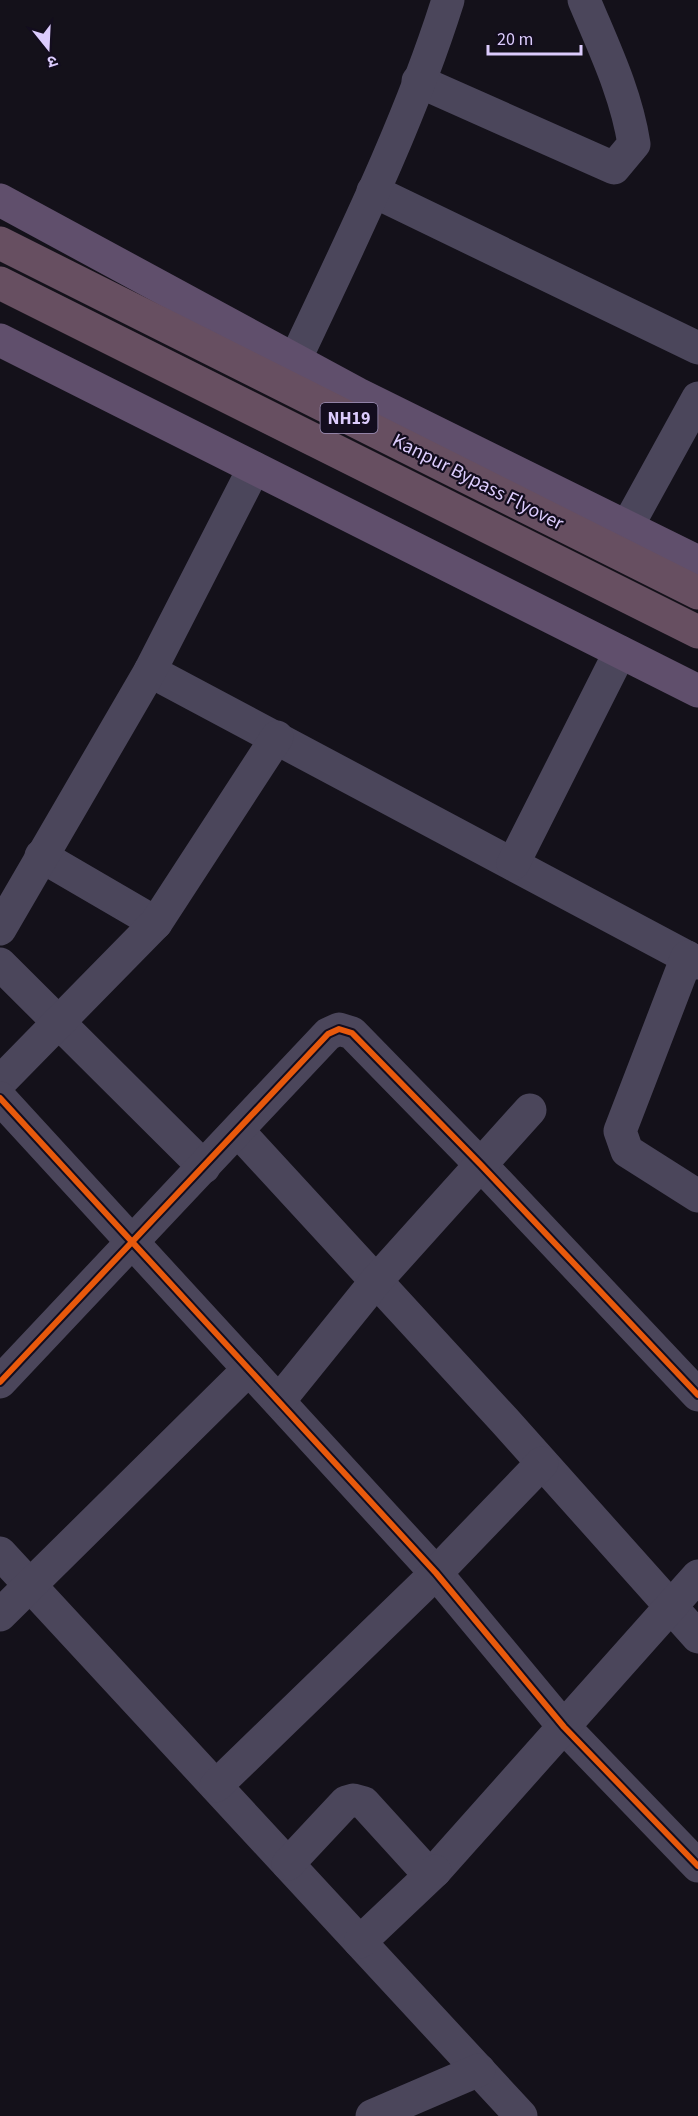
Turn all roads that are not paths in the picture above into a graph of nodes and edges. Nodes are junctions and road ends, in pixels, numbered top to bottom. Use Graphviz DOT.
graph roads {
  1 [pos="448,0"];
  2 [pos="584,0"];
  3 [pos="418,81"];
  4 [pos="373,191"];
  5 [pos="0,200"];
  6 [pos="0,243"];
  7 [pos="0,283"];
  8 [pos="0,340"];
  9 [pos="698,348"];
  10 [pos="295,360"];
  11 [pos="698,398"];
  12 [pos="254,468"];
  13 [pos="627,527"];
  14 [pos="698,561"];
  15 [pos="698,592"];
  16 [pos="698,632"];
  17 [pos="620,652"];
  18 [pos="150,671"];
  19 [pos="698,691"];
  20 [pos="277,738"];
  21 [pos="42,856"];
  22 [pos="513,864"];
  23 [pos="156,922"];
  24 [pos="0,928"];
  25 [pos="692,960"];
  26 [pos="0,964"];
  27 [pos="57,1022"];
  28 [pos="0,1082"];
  29 [pos="0,1098"];
  30 [pos="530,1110"];
  31 [pos="238,1131"];
  32 [pos="481,1165"];
  33 [pos="204,1167"];
  34 [pos="698,1196"];
  35 [pos="134,1241"];
  36 [pos="376,1281"];
  37 [pos="249,1369"];
  38 [pos="0,1382"];
  39 [pos="698,1395"];
  40 [pos="279,1401"];
  41 [pos="542,1463"];
  42 [pos="0,1553"];
  43 [pos="436,1574"];
  44 [pos="698,1576"];
  45 [pos="30,1585"];
  46 [pos="670,1606"];
  47 [pos="0,1615"];
  48 [pos="698,1637"];
  49 [pos="564,1727"];
  50 [pos="216,1786"];
  51 [pos="288,1864"];
  52 [pos="698,1866"];
  53 [pos="435,1871"];
  54 [pos="360,1942"];
  55 [pos="479,2070"];
  56 [pos="372,2116"];
  57 [pos="521,2116"];
  1 -- 3 [label="street"];
  2 -- 3 [label="street"];
  3 -- 4 [label="street"];
  4 -- 9 [label="street"];
  4 -- 10 [label="street"];
  5 -- 10 [label="main road"];
  6 -- 15 [label="highway, Kanpur Bypass Flyover / NH19"];
  7 -- 16 [label="highway, Kanpur Bypass Flyover / NH19"];
  8 -- 12 [label="main road"];
  10 -- 13 [label="main road"];
  11 -- 13 [label="street"];
  12 -- 17 [label="main road"];
  12 -- 18 [label="street"];
  13 -- 14 [label="main road"];
  17 -- 19 [label="main road"];
  17 -- 22 [label="street"];
  18 -- 20 [label="street"];
  18 -- 21 [label="street"];
  20 -- 22 [label="street"];
  20 -- 23 [label="street"];
  21 -- 23 [label="street"];
  21 -- 24 [label="street"];
  22 -- 25 [label="street"];
  23 -- 27 [label="street"];
  25 -- 34 [label="street"];
  26 -- 27 [label="street"];
  27 -- 28 [label="street"];
  27 -- 33 [label="street"];
  29 -- 35 [label="street"];
  30 -- 32 [label="street"];
  31 -- 32 [label="street"];
  31 -- 33 [label="street"];
  31 -- 36 [label="street"];
  32 -- 36 [label="street"];
  32 -- 39 [label="street"];
  33 -- 35 [label="street"];
  35 -- 37 [label="street"];
  35 -- 38 [label="street"];
  36 -- 40 [label="street"];
  36 -- 41 [label="street"];
  37 -- 40 [label="street"];
  37 -- 45 [label="street"];
  40 -- 43 [label="street"];
  41 -- 43 [label="street"];
  41 -- 46 [label="street"];
  42 -- 45 [label="street"];
  43 -- 49 [label="street"];
  43 -- 50 [label="street"];
  44 -- 46 [label="street"];
  45 -- 47 [label="street"];
  45 -- 50 [label="street"];
  46 -- 48 [label="street"];
  46 -- 49 [label="street"];
  49 -- 52 [label="street"];
  49 -- 53 [label="street"];
  50 -- 51 [label="street"];
  51 -- 53 [label="street"];
  51 -- 54 [label="street"];
  53 -- 54 [label="street"];
  54 -- 55 [label="street"];
  55 -- 56 [label="street"];
  55 -- 57 [label="street"];
}
